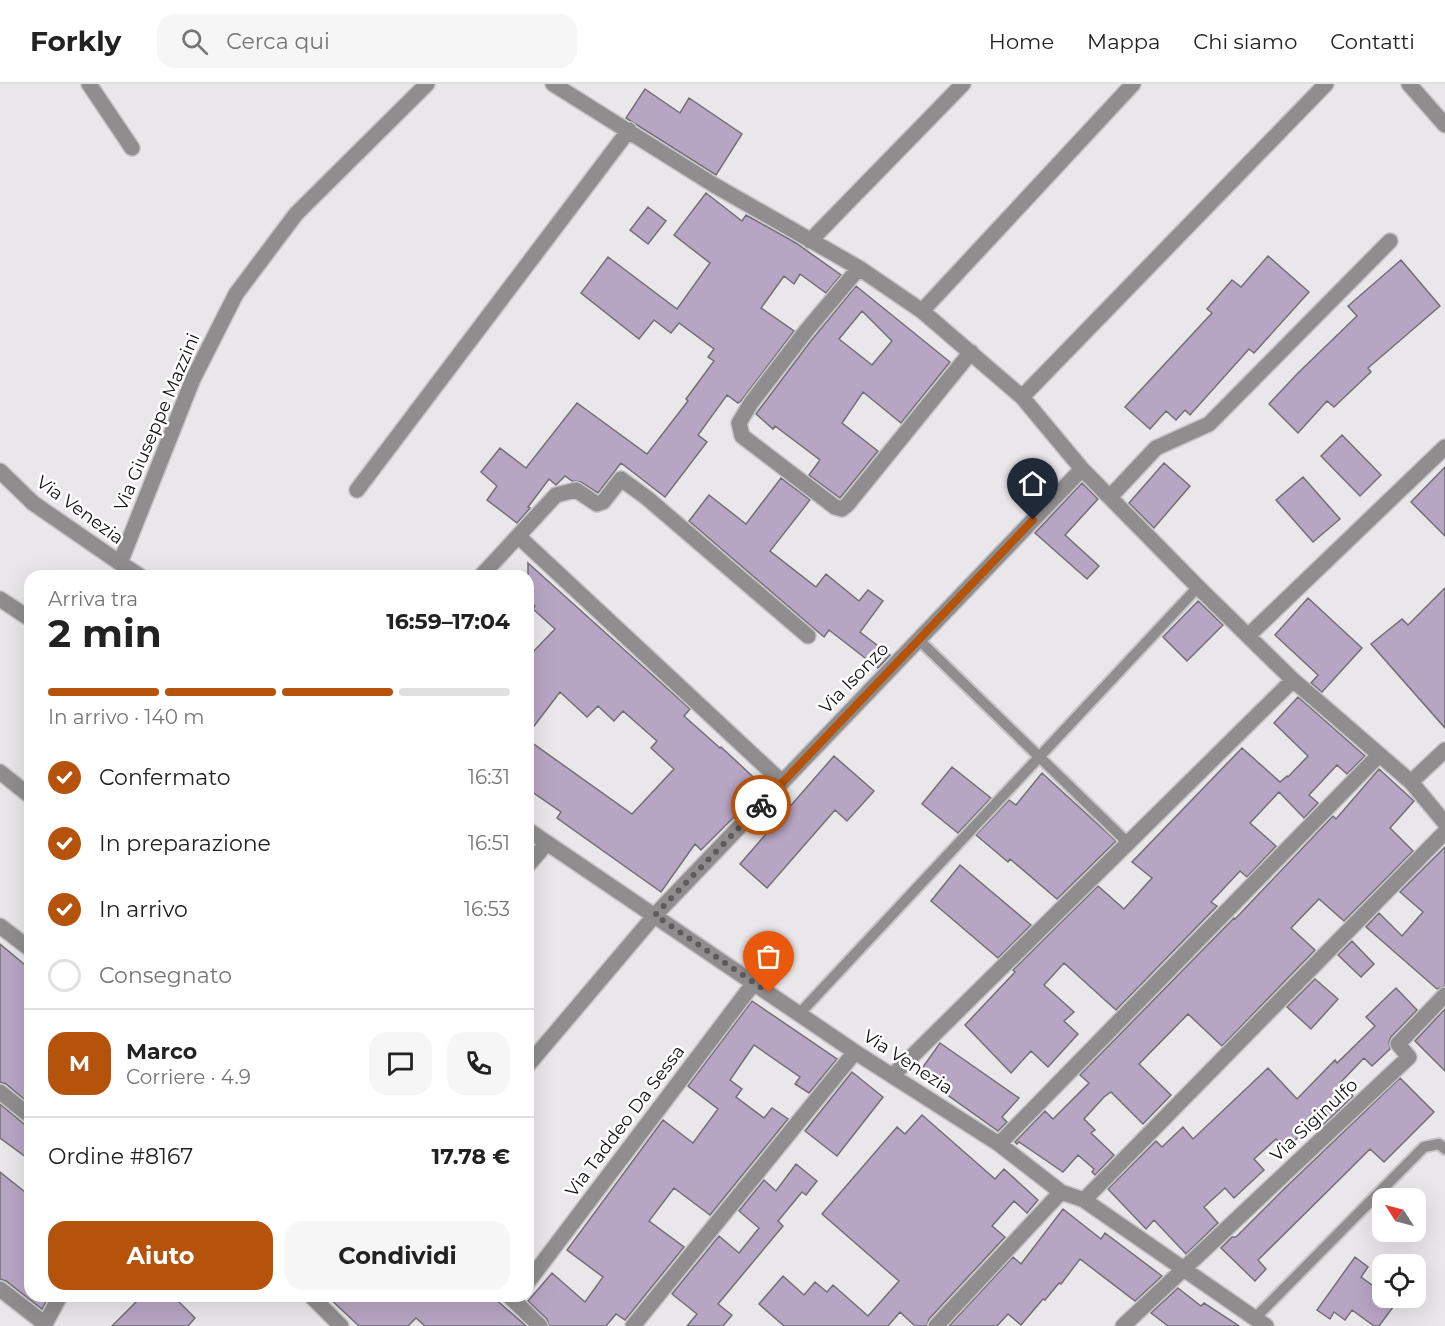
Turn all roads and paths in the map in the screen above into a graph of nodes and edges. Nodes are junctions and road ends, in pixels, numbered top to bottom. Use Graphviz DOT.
graph roads {
  1 [pos="89,84"];
  2 [pos="427,84"];
  3 [pos="553,84"];
  4 [pos="963,84"];
  5 [pos="1132,84"];
  6 [pos="1326,84"];
  7 [pos="1409,84"];
  8 [pos="1445,125"];
  9 [pos="629,130"];
  10 [pos="132,148"];
  11 [pos="810,241"];
  12 [pos="1390,241"];
  13 [pos="859,268"];
  14 [pos="922,311"];
  15 [pos="971,352"];
  16 [pos="1022,397"];
  17 [pos="1445,447"];
  18 [pos="1082,468"];
  19 [pos="0,471"];
  20 [pos="357,490"];
  21 [pos="1110,497"];
  22 [pos="518,536"];
  23 [pos="120,563"];
  24 [pos="131,570"];
  25 [pos="487,570"];
  26 [pos="1198,587"];
  27 [pos="0,599"];
  28 [pos="24,615"];
  29 [pos="1249,635"];
  30 [pos="808,636"];
  31 [pos="918,639"];
  32 [pos="1293,680"];
  33 [pos="1445,750"];
  34 [pos="1379,755"];
  35 [pos="1040,756"];
  36 [pos="0,772"];
  37 [pos="782,782"];
  38 [pos="1411,782"];
  39 [pos="24,791"];
  40 [pos="1445,823"];
  41 [pos="1445,832"];
  42 [pos="534,834"];
  43 [pos="547,843"];
  44 [pos="1128,843"];
  45 [pos="534,858"];
  46 [pos="655,915"];
  47 [pos="0,926"];
  48 [pos="24,944"];
  49 [pos="753,984"];
  50 [pos="1445,995"];
  51 [pos="800,1013"];
  52 [pos="855,1052"];
  53 [pos="534,1058"];
  54 [pos="893,1075"];
  55 [pos="0,1092"];
  56 [pos="24,1111"];
  57 [pos="999,1144"];
  58 [pos="1445,1149"];
  59 [pos="1060,1192"];
  60 [pos="1084,1200"];
  61 [pos="1184,1270"];
  62 [pos="534,1274"];
  63 [pos="0,1289"];
  64 [pos="57,1302"];
  65 [pos="317,1302"];
  66 [pos="518,1302"];
  67 [pos="1260,1322"];
  68 [pos="45,1325"];
  69 [pos="341,1326"];
  70 [pos="540,1326"];
  71 [pos="633,1326"];
  72 [pos="936,1326"];
  73 [pos="1123,1326"];
  1 -- 10 [label="street"];
  2 -- 23 [label="street, Via Giuseppe Mazzini"];
  3 -- 9 [label="street"];
  4 -- 11 [label="street"];
  5 -- 14 [label="street"];
  6 -- 16 [label="street"];
  7 -- 8 [label="street"];
  9 -- 11 [label="street"];
  9 -- 20 [label="street"];
  11 -- 13 [label="street"];
  12 -- 21 [label="street"];
  13 -- 14 [label="street"];
  13 -- 15 [label="street"];
  14 -- 15 [label="street"];
  15 -- 16 [label="street"];
  16 -- 18 [label="street"];
  17 -- 29 [label="street"];
  18 -- 21 [label="street"];
  18 -- 31 [label="street, Via Isonzo"];
  19 -- 23 [label="street, Via Venezia"];
  21 -- 26 [label="street"];
  22 -- 25 [label="street"];
  22 -- 30 [label="street"];
  22 -- 37 [label="street"];
  23 -- 24 [label="street, Via Venezia"];
  26 -- 29 [label="street"];
  26 -- 35 [label="lane"];
  27 -- 28 [label="street"];
  29 -- 32 [label="street"];
  31 -- 35 [label="lane"];
  31 -- 37 [label="street, Via Isonzo"];
  32 -- 34 [label="street"];
  32 -- 44 [label="street"];
  33 -- 38 [label="street"];
  34 -- 38 [label="street"];
  34 -- 57 [label="street"];
  35 -- 44 [label="lane"];
  35 -- 51 [label="lane"];
  36 -- 39 [label="street"];
  37 -- 46 [label="street, Via Isonzo"];
  38 -- 40 [label="street"];
  41 -- 60 [label="street"];
  42 -- 43 [label="street, Via Venezia"];
  43 -- 45 [label="street"];
  43 -- 46 [label="street, Via Venezia"];
  44 -- 54 [label="street"];
  46 -- 49 [label="street, Via Venezia"];
  46 -- 53 [label="street, Via Isonzo"];
  47 -- 48 [label="street"];
  49 -- 51 [label="street, Via Venezia"];
  49 -- 62 [label="street, Via Taddeo Da Sessa"];
  50 -- 61 [label="street, Via Siginulfo"];
  51 -- 52 [label="street, Via Venezia"];
  52 -- 54 [label="street, Via Venezia"];
  52 -- 71 [label="street"];
  54 -- 57 [label="street, Via Venezia"];
  55 -- 56 [label="street"];
  57 -- 59 [label="street, Via Venezia"];
  58 -- 67 [label="lane"];
  59 -- 60 [label="street, Via Venezia"];
  59 -- 72 [label="street"];
  60 -- 61 [label="street, Via Venezia"];
  61 -- 67 [label="street, Via Venezia"];
  61 -- 73 [label="street"];
  63 -- 68 [label="street"];
  64 -- 68 [label="street"];
  65 -- 69 [label="street"];
  66 -- 70 [label="street"];
}
